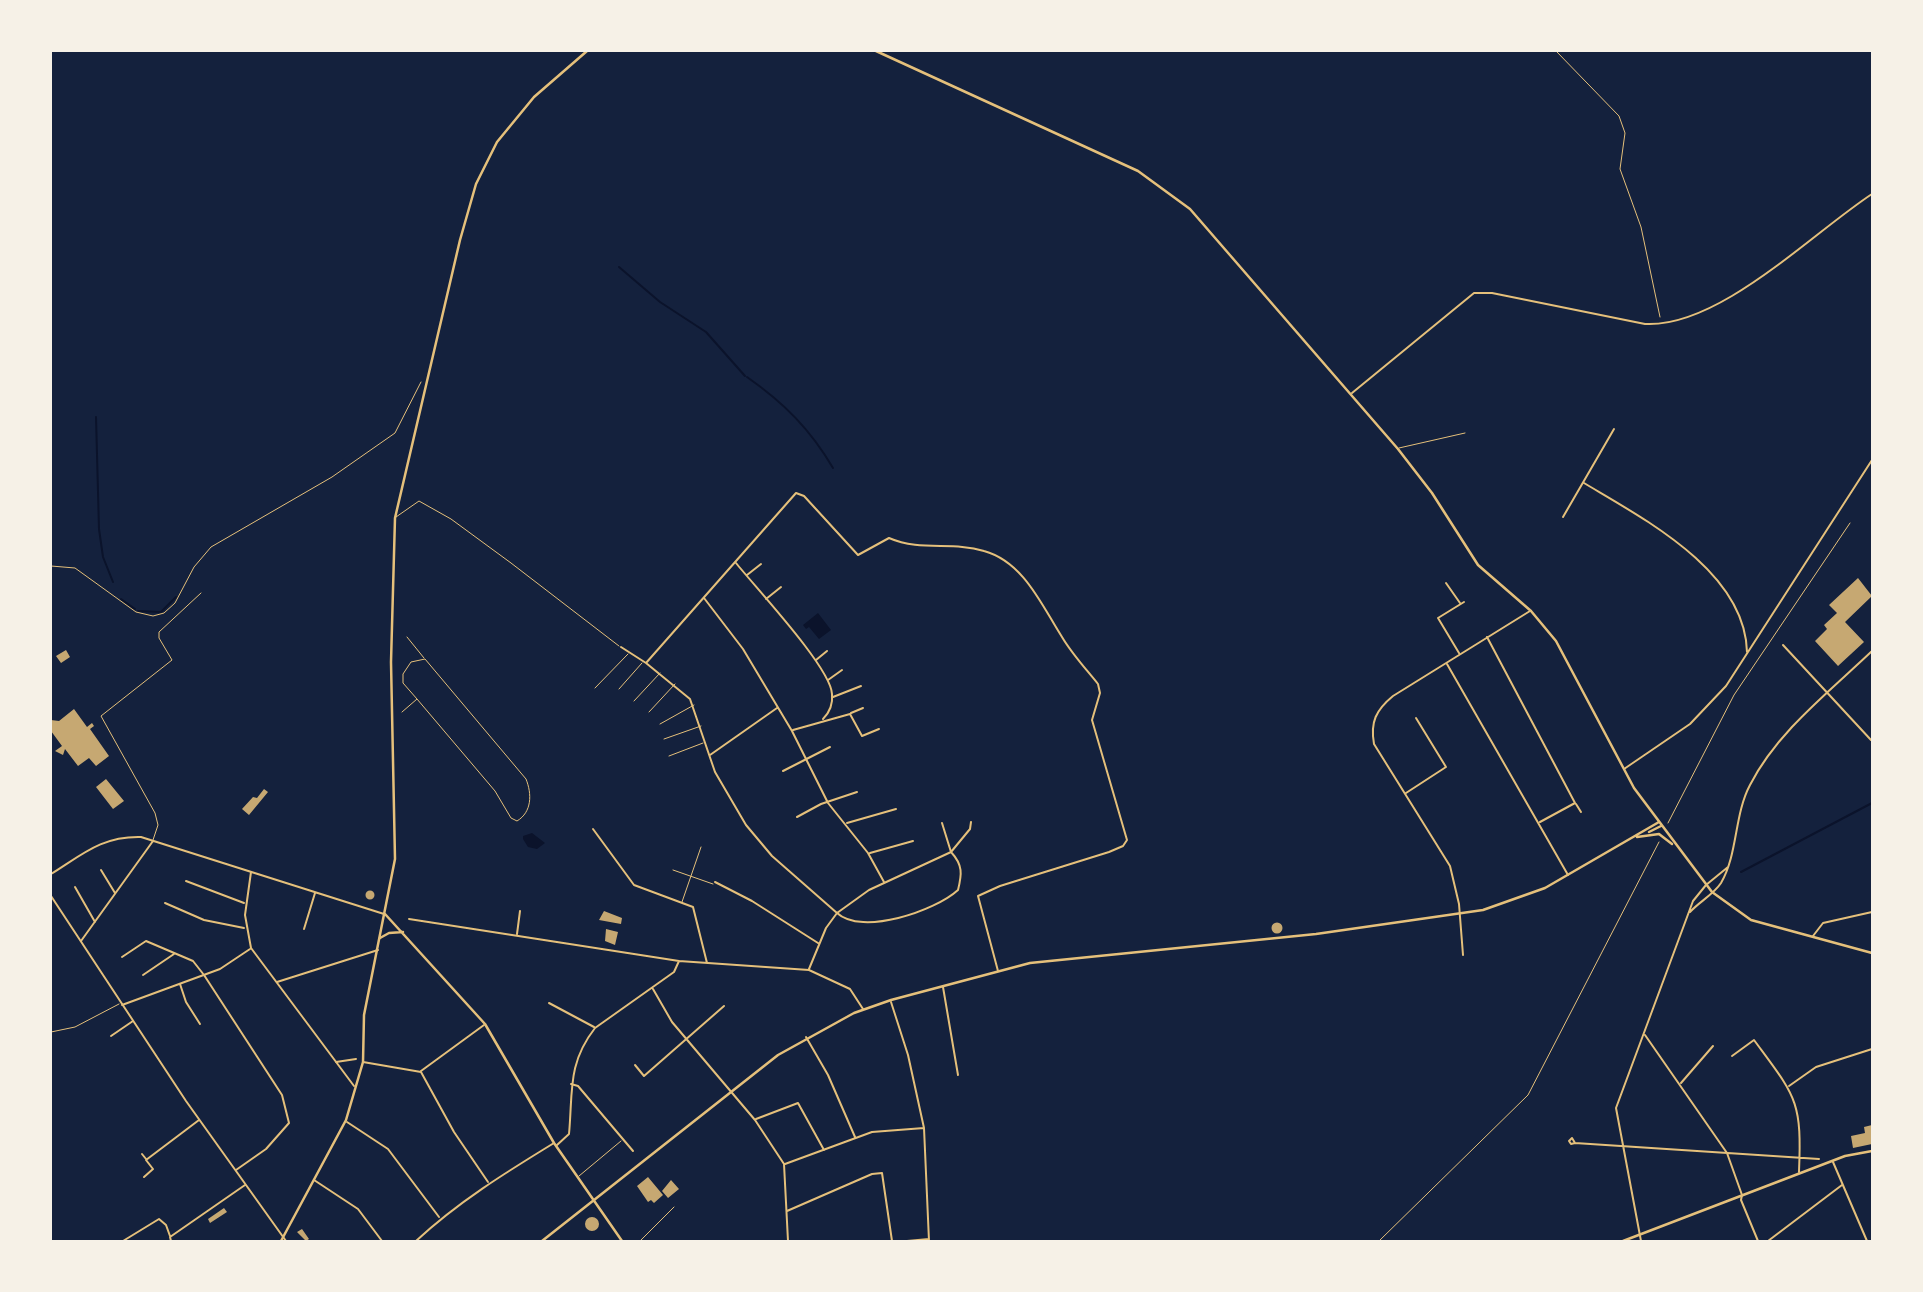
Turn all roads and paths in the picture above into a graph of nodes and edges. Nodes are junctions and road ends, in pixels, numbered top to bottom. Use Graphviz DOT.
graph roads {
  1 [pos="587,51"];
  2 [pos="876,51"];
  3 [pos="1556,51"];
  4 [pos="1872,194"];
  5 [pos="1662,325"];
  6 [pos="421,382"];
  7 [pos="1352,393"];
  8 [pos="1615,429"];
  9 [pos="1465,433"];
  10 [pos="1398,449"];
  11 [pos="1872,460"];
  12 [pos="1584,483"];
  13 [pos="396,517"];
  14 [pos="1563,517"];
  15 [pos="1850,523"];
  16 [pos="735,562"];
  17 [pos="761,564"];
  18 [pos="51,566"];
  19 [pos="746,576"];
  20 [pos="1446,583"];
  21 [pos="781,587"];
  22 [pos="201,593"];
  23 [pos="703,597"];
  24 [pos="765,600"];
  25 [pos="1464,601"];
  26 [pos="1460,604"];
  27 [pos="1531,611"];
  28 [pos="407,637"];
  29 [pos="1487,637"];
  30 [pos="1783,645"];
  31 [pos="621,647"];
  32 [pos="827,651"];
  33 [pos="1872,651"];
  34 [pos="629,652"];
  35 [pos="1747,653"];
  36 [pos="1460,654"];
  37 [pos="425,659"];
  38 [pos="815,660"];
  39 [pos="645,662"];
  40 [pos="1446,663"];
  41 [pos="842,670"];
  42 [pos="660,673"];
  43 [pos="827,681"];
  44 [pos="675,684"];
  45 [pos="861,686"];
  46 [pos="595,688"];
  47 [pos="619,689"];
  48 [pos="1827,694"];
  49 [pos="832,698"];
  50 [pos="417,699"];
  51 [pos="634,701"];
  52 [pos="694,705"];
  53 [pos="779,707"];
  54 [pos="863,708"];
  55 [pos="402,712"];
  56 [pos="649,712"];
  57 [pos="850,714"];
  58 [pos="1416,718"];
  59 [pos="823,719"];
  60 [pos="660,724"];
  61 [pos="701,726"];
  62 [pos="879,729"];
  63 [pos="792,731"];
  64 [pos="664,739"];
  65 [pos="1871,740"];
  66 [pos="705,743"];
  67 [pos="830,747"];
  68 [pos="669,756"];
  69 [pos="709,756"];
  70 [pos="804,759"];
  71 [pos="1623,769"];
  72 [pos="783,771"];
  73 [pos="857,792"];
  74 [pos="1405,794"];
  75 [pos="828,803"];
  76 [pos="1575,803"];
  77 [pos="896,808"];
  78 [pos="1581,812"];
  79 [pos="797,817"];
  80 [pos="1671,818"];
  81 [pos="942,822"];
  82 [pos="971,822"];
  83 [pos="1539,823"];
  84 [pos="846,824"];
  85 [pos="1660,824"];
  86 [pos="593,829"];
  87 [pos="1646,834"];
  88 [pos="1633,838"];
  89 [pos="153,839"];
  90 [pos="913,841"];
  91 [pos="1657,845"];
  92 [pos="701,847"];
  93 [pos="1678,849"];
  94 [pos="951,852"];
  95 [pos="868,853"];
  96 [pos="1728,867"];
  97 [pos="102,870"];
  98 [pos="673,870"];
  99 [pos="251,871"];
  100 [pos="51,874"];
  101 [pos="1569,876"];
  102 [pos="691,877"];
  103 [pos="186,881"];
  104 [pos="884,882"];
  105 [pos="714,883"];
  106 [pos="1706,885"];
  107 [pos="75,887"];
  108 [pos="315,892"];
  109 [pos="1712,892"];
  110 [pos="115,894"];
  111 [pos="51,896"];
  112 [pos="682,902"];
  113 [pos="165,903"];
  114 [pos="245,904"];
  115 [pos="520,911"];
  116 [pos="1872,912"];
  117 [pos="836,913"];
  118 [pos="1689,913"];
  119 [pos="385,914"];
  120 [pos="1461,915"];
  121 [pos="409,919"];
  122 [pos="95,922"];
  123 [pos="246,928"];
  124 [pos="303,929"];
  125 [pos="403,932"];
  126 [pos="517,935"];
  127 [pos="1812,937"];
  128 [pos="380,938"];
  129 [pos="80,941"];
  130 [pos="819,944"];
  131 [pos="251,948"];
  132 [pos="378,950"];
  133 [pos="1872,953"];
  134 [pos="174,954"];
  135 [pos="1463,955"];
  136 [pos="122,957"];
  137 [pos="679,961"];
  138 [pos="707,963"];
  139 [pos="809,970"];
  140 [pos="998,972"];
  141 [pos="143,975"];
  142 [pos="204,975"];
  143 [pos="275,983"];
  144 [pos="180,984"];
  145 [pos="943,986"];
  146 [pos="653,989"];
  147 [pos="891,1000"];
  148 [pos="549,1003"];
  149 [pos="122,1004"];
  150 [pos="724,1006"];
  151 [pos="864,1010"];
  152 [pos="133,1021"];
  153 [pos="201,1024"];
  154 [pos="485,1024"];
  155 [pos="595,1028"];
  156 [pos="51,1032"];
  157 [pos="1644,1035"];
  158 [pos="111,1036"];
  159 [pos="806,1037"];
  160 [pos="687,1041"];
  161 [pos="1713,1046"];
  162 [pos="1872,1049"];
  163 [pos="1731,1056"];
  164 [pos="356,1059"];
  165 [pos="335,1062"];
  166 [pos="363,1062"];
  167 [pos="635,1065"];
  168 [pos="421,1072"];
  169 [pos="958,1075"];
  170 [pos="570,1084"];
  171 [pos="1680,1084"];
  172 [pos="1788,1087"];
  173 [pos="356,1089"];
  174 [pos="730,1092"];
  175 [pos="755,1119"];
  176 [pos="199,1120"];
  177 [pos="346,1120"];
  178 [pos="924,1128"];
  179 [pos="855,1137"];
  180 [pos="623,1139"];
  181 [pos="1575,1143"];
  182 [pos="555,1145"];
  183 [pos="1623,1146"];
  184 [pos="824,1150"];
  185 [pos="634,1151"];
  186 [pos="1872,1151"];
  187 [pos="1727,1153"];
  188 [pos="142,1154"];
  189 [pos="1799,1158"];
  190 [pos="1819,1159"];
  191 [pos="146,1160"];
  192 [pos="1832,1161"];
  193 [pos="784,1164"];
  194 [pos="157,1167"];
  195 [pos="153,1170"];
  196 [pos="235,1170"];
  197 [pos="1799,1173"];
  198 [pos="144,1177"];
  199 [pos="577,1177"];
  200 [pos="313,1180"];
  201 [pos="488,1182"];
  202 [pos="246,1185"];
  203 [pos="1842,1185"];
  204 [pos="1742,1195"];
  205 [pos="594,1203"];
  206 [pos="674,1207"];
  207 [pos="786,1211"];
  208 [pos="440,1218"];
  209 [pos="1640,1234"];
  210 [pos="170,1237"];
  211 [pos="282,1239"];
  212 [pos="929,1240"];
  213 [pos="123,1241"];
  214 [pos="171,1241"];
  215 [pos="286,1241"];
  216 [pos="382,1241"];
  217 [pos="416,1241"];
  218 [pos="542,1241"];
  219 [pos="622,1241"];
  220 [pos="640,1241"];
  221 [pos="788,1241"];
  222 [pos="892,1241"];
  223 [pos="906,1241"];
  224 [pos="1380,1241"];
  225 [pos="1623,1241"];
  226 [pos="1641,1241"];
  227 [pos="1758,1241"];
  228 [pos="1768,1241"];
  229 [pos="1867,1241"];
  1 -- 13 [label="street"];
  2 -- 7 [label="street"];
  3 -- 5 [label="path"];
  4 -- 5 [label="street"];
  5 -- 7 [label="street"];
  6 -- 18 [label="path"];
  7 -- 10 [label="street"];
  8 -- 12 [label="street"];
  9 -- 10 [label="lane"];
  10 -- 27 [label="street"];
  11 -- 35 [label="street"];
  12 -- 14 [label="street"];
  12 -- 35 [label="street"];
  13 -- 31 [label="lane"];
  13 -- 119 [label="street"];
  15 -- 80 [label="path"];
  16 -- 19 [label="street"];
  16 -- 23 [label="street"];
  16 -- 140 [label="street"];
  17 -- 19 [label="street"];
  19 -- 24 [label="street"];
  20 -- 26 [label="street"];
  21 -- 24 [label="street"];
  22 -- 89 [label="lane"];
  23 -- 39 [label="street"];
  23 -- 53 [label="street"];
  24 -- 38 [label="street"];
  25 -- 26 [label="street"];
  26 -- 36 [label="street"];
  27 -- 29 [label="street"];
  27 -- 71 [label="street"];
  28 -- 37 [label="path"];
  29 -- 36 [label="street"];
  29 -- 76 [label="street"];
  30 -- 48 [label="street"];
  31 -- 34 [label="street"];
  32 -- 38 [label="street"];
  33 -- 48 [label="street"];
  34 -- 39 [label="street"];
  34 -- 46 [label="lane"];
  35 -- 71 [label="street"];
  36 -- 40 [label="street"];
  37 -- 50 [label="path"];
  37 -- 50 [label="path"];
  38 -- 43 [label="street"];
  39 -- 42 [label="street"];
  39 -- 47 [label="lane"];
  40 -- 74 [label="street"];
  40 -- 83 [label="street"];
  41 -- 43 [label="street"];
  42 -- 44 [label="street"];
  42 -- 51 [label="lane"];
  43 -- 49 [label="street"];
  44 -- 52 [label="street"];
  44 -- 56 [label="lane"];
  45 -- 49 [label="street"];
  48 -- 65 [label="street"];
  48 -- 96 [label="street"];
  49 -- 59 [label="street"];
  50 -- 55 [label="path"];
  52 -- 60 [label="lane"];
  52 -- 61 [label="street"];
  53 -- 63 [label="street"];
  53 -- 69 [label="street"];
  54 -- 57 [label="street"];
  57 -- 59 [label="street"];
  57 -- 62 [label="street"];
  58 -- 74 [label="street"];
  59 -- 63 [label="street"];
  61 -- 64 [label="lane"];
  61 -- 66 [label="street"];
  63 -- 70 [label="street"];
  66 -- 68 [label="lane"];
  66 -- 69 [label="street"];
  67 -- 70 [label="street"];
  69 -- 117 [label="street"];
  70 -- 72 [label="street"];
  70 -- 75 [label="street"];
  71 -- 85 [label="street"];
  73 -- 75 [label="street"];
  74 -- 120 [label="street"];
  75 -- 79 [label="street"];
  75 -- 84 [label="street"];
  76 -- 78 [label="street"];
  76 -- 83 [label="street"];
  77 -- 84 [label="street"];
  81 -- 94 [label="street"];
  82 -- 94 [label="street"];
  83 -- 101 [label="street"];
  84 -- 95 [label="street"];
  85 -- 87 [label="street"];
  85 -- 88 [label="street"];
  85 -- 93 [label="street"];
  86 -- 112 [label="street"];
  87 -- 88 [label="street"];
  87 -- 93 [label="street"];
  88 -- 101 [label="street"];
  89 -- 99 [label="street"];
  89 -- 100 [label="street"];
  89 -- 110 [label="street"];
  90 -- 95 [label="street"];
  91 -- 224 [label="path"];
  92 -- 102 [label="lane"];
  93 -- 106 [label="street"];
  94 -- 104 [label="street"];
  94 -- 117 [label="street"];
  95 -- 104 [label="street"];
  96 -- 106 [label="street"];
  96 -- 109 [label="street"];
  97 -- 110 [label="street"];
  98 -- 102 [label="lane"];
  99 -- 108 [label="street"];
  99 -- 114 [label="street"];
  101 -- 120 [label="street"];
  102 -- 105 [label="lane"];
  102 -- 112 [label="lane"];
  103 -- 114 [label="street"];
  104 -- 117 [label="street"];
  105 -- 130 [label="street"];
  106 -- 109 [label="street"];
  106 -- 118 [label="street"];
  107 -- 122 [label="street"];
  108 -- 119 [label="street"];
  108 -- 124 [label="street"];
  109 -- 118 [label="street"];
  109 -- 127 [label="street"];
  110 -- 122 [label="street"];
  111 -- 129 [label="street"];
  112 -- 138 [label="street"];
  113 -- 123 [label="street"];
  114 -- 123 [label="street"];
  115 -- 126 [label="street"];
  116 -- 127 [label="street"];
  117 -- 130 [label="street"];
  118 -- 157 [label="street"];
  119 -- 125 [label="street"];
  119 -- 128 [label="street"];
  120 -- 135 [label="street"];
  120 -- 140 [label="street"];
  121 -- 126 [label="street"];
  122 -- 129 [label="street"];
  123 -- 131 [label="street"];
  125 -- 128 [label="street"];
  125 -- 154 [label="street"];
  126 -- 137 [label="street"];
  127 -- 133 [label="street"];
  128 -- 132 [label="street"];
  129 -- 149 [label="street"];
  130 -- 139 [label="street"];
  131 -- 142 [label="street"];
  131 -- 143 [label="street"];
  132 -- 143 [label="street"];
  132 -- 166 [label="street"];
  134 -- 136 [label="street"];
  134 -- 141 [label="street"];
  134 -- 142 [label="street"];
  137 -- 138 [label="street"];
  137 -- 146 [label="street"];
  138 -- 139 [label="street"];
  139 -- 151 [label="street"];
  140 -- 145 [label="street"];
  142 -- 144 [label="street"];
  142 -- 196 [label="street"];
  143 -- 165 [label="street"];
  144 -- 149 [label="street"];
  144 -- 153 [label="street"];
  145 -- 147 [label="street"];
  145 -- 169 [label="street"];
  146 -- 155 [label="street"];
  146 -- 160 [label="street"];
  147 -- 151 [label="street"];
  147 -- 178 [label="street"];
  148 -- 155 [label="street"];
  149 -- 152 [label="street"];
  149 -- 156 [label="lane"];
  150 -- 160 [label="street"];
  151 -- 159 [label="street"];
  152 -- 158 [label="street"];
  152 -- 176 [label="street"];
  154 -- 168 [label="street"];
  154 -- 182 [label="street"];
  155 -- 170 [label="street"];
  157 -- 171 [label="street"];
  157 -- 183 [label="street"];
  159 -- 174 [label="street"];
  159 -- 179 [label="street"];
  160 -- 167 [label="street"];
  160 -- 174 [label="street"];
  161 -- 171 [label="street"];
  162 -- 172 [label="street"];
  163 -- 172 [label="street"];
  164 -- 165 [label="street"];
  165 -- 173 [label="street"];
  166 -- 168 [label="street"];
  166 -- 173 [label="street"];
  168 -- 201 [label="street"];
  170 -- 180 [label="street"];
  170 -- 182 [label="street"];
  171 -- 187 [label="street"];
  172 -- 189 [label="street"];
  173 -- 177 [label="street"];
  174 -- 175 [label="street"];
  174 -- 205 [label="street"];
  175 -- 184 [label="street"];
  175 -- 193 [label="street"];
  176 -- 191 [label="street"];
  176 -- 196 [label="street"];
  177 -- 200 [label="street"];
  177 -- 208 [label="street"];
  178 -- 179 [label="street"];
  178 -- 212 [label="street"];
  179 -- 184 [label="street"];
  180 -- 185 [label="street"];
  180 -- 199 [label="lane"];
  181 -- 183 [label="street"];
  182 -- 199 [label="street"];
  182 -- 201 [label="street"];
  183 -- 187 [label="street"];
  183 -- 209 [label="street"];
  184 -- 193 [label="street"];
  186 -- 192 [label="street"];
  187 -- 189 [label="street"];
  187 -- 204 [label="street"];
  188 -- 191 [label="street"];
  189 -- 190 [label="street"];
  189 -- 197 [label="street"];
  191 -- 195 [label="street"];
  192 -- 197 [label="street"];
  192 -- 203 [label="street"];
  193 -- 207 [label="street"];
  194 -- 195 [label="street"];
  195 -- 198 [label="street"];
  196 -- 202 [label="street"];
  197 -- 204 [label="street"];
  199 -- 205 [label="street"];
  200 -- 211 [label="street"];
  200 -- 216 [label="street"];
  201 -- 208 [label="street"];
  202 -- 210 [label="street"];
  202 -- 211 [label="street"];
  203 -- 228 [label="street"];
  203 -- 229 [label="street"];
  204 -- 209 [label="street"];
  204 -- 227 [label="street"];
  205 -- 218 [label="street"];
  205 -- 219 [label="street"];
  206 -- 220 [label="lane"];
  207 -- 221 [label="street"];
  207 -- 222 [label="street"];
  208 -- 217 [label="street"];
  209 -- 225 [label="street"];
  209 -- 226 [label="street"];
  210 -- 213 [label="street"];
  210 -- 214 [label="street"];
  211 -- 215 [label="street"];
  212 -- 223 [label="street"];
}
